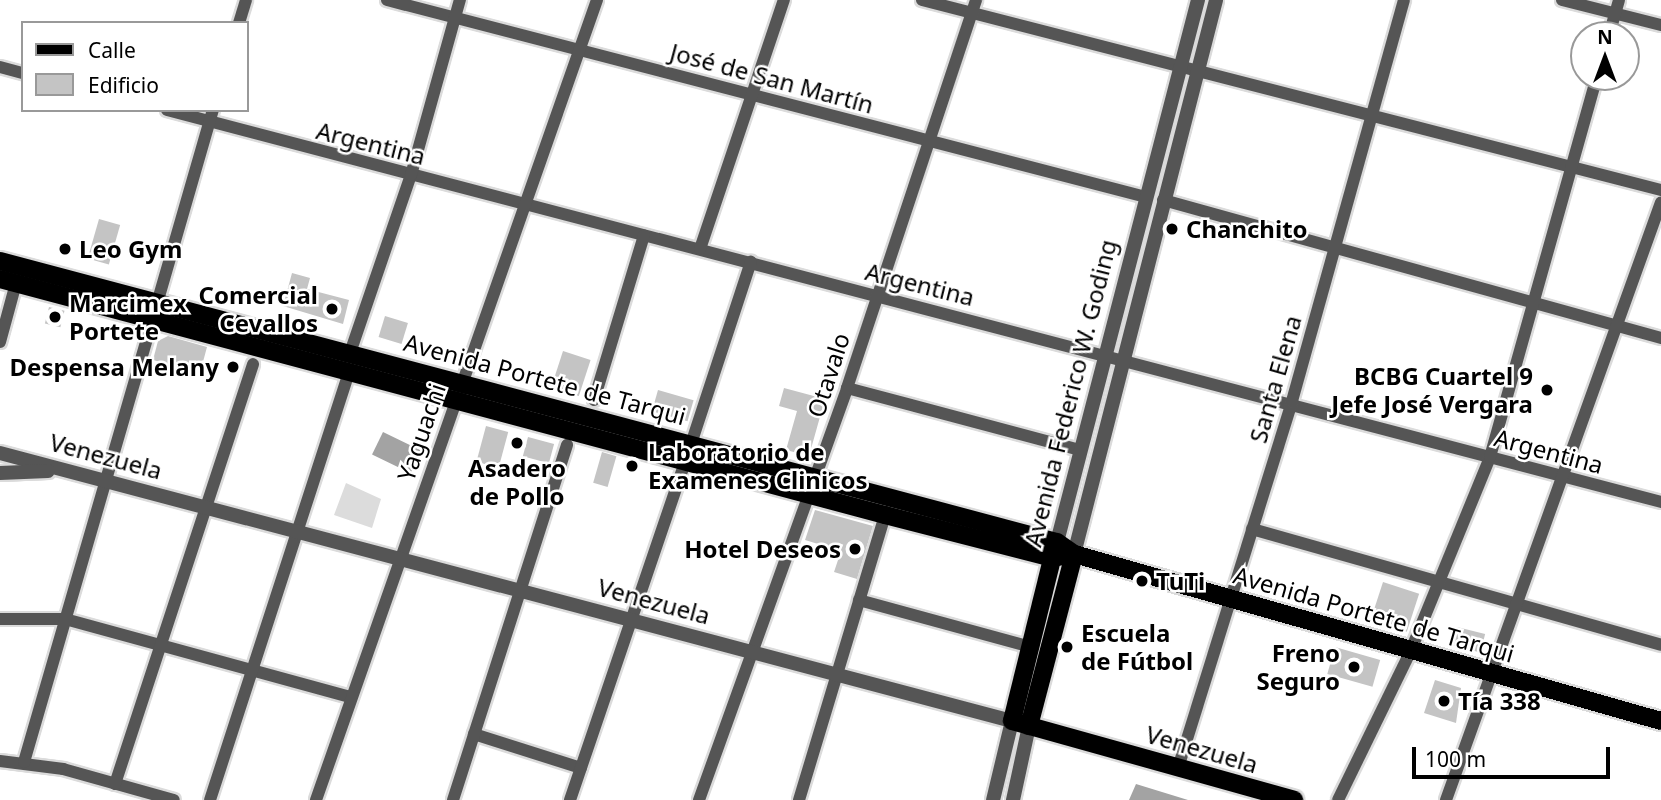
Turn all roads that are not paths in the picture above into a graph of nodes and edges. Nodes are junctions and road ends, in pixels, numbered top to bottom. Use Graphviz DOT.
graph roads {
  1 [pos="246,0"];
  2 [pos="387,0"];
  3 [pos="460,0"];
  4 [pos="597,0"];
  5 [pos="784,0"];
  6 [pos="922,0"];
  7 [pos="1198,0"];
  8 [pos="1216,0"];
  9 [pos="1404,0"];
  10 [pos="1562,0"];
  11 [pos="974,6"];
  12 [pos="1617,7"];
  13 [pos="456,18"];
  14 [pos="240,21"];
  15 [pos="1661,25"];
  16 [pos="580,49"];
  17 [pos="0,67"];
  18 [pos="1181,67"];
  19 [pos="1197,71"];
  20 [pos="21,72"];
  21 [pos="1593,91"];
  22 [pos="752,94"];
  23 [pos="180,112"];
  24 [pos="1371,116"];
  25 [pos="212,117"];
  26 [pos="930,141"];
  27 [pos="1570,167"];
  28 [pos="411,175"];
  29 [pos="1661,190"];
  30 [pos="1146,197"];
  31 [pos="1163,200"];
  32 [pos="1661,202"];
  33 [pos="524,204"];
  34 [pos="644,235"];
  35 [pos="1334,247"];
  36 [pos="700,249"];
  37 [pos="0,261"];
  38 [pos="751,262"];
  39 [pos="8,281"];
  40 [pos="876,295"];
  41 [pos="158,300"];
  42 [pos="1531,302"];
  43 [pos="152,321"];
  44 [pos="1615,326"];
  45 [pos="1661,338"];
  46 [pos="0,342"];
  47 [pos="351,350"];
  48 [pos="1104,354"];
  49 [pos="1122,358"];
  50 [pos="253,364"];
  51 [pos="349,372"];
  52 [pos="460,382"];
  53 [pos="847,388"];
  54 [pos="594,400"];
  55 [pos="1292,401"];
  56 [pos="453,402"];
  57 [pos="691,444"];
  58 [pos="567,445"];
  59 [pos="1080,450"];
  60 [pos="0,453"];
  61 [pos="1490,457"];
  62 [pos="685,463"];
  63 [pos="66,470"];
  64 [pos="0,473"];
  65 [pos="815,477"];
  66 [pos="1563,478"];
  67 [pos="106,481"];
  68 [pos="807,495"];
  69 [pos="1661,502"];
  70 [pos="205,507"];
  71 [pos="885,515"];
  72 [pos="1252,529"];
  73 [pos="297,531"];
  74 [pos="1055,550"];
  75 [pos="1074,554"];
  76 [pos="399,558"];
  77 [pos="1440,583"];
  78 [pos="523,591"];
  79 [pos="1232,599"];
  80 [pos="859,600"];
  81 [pos="1518,604"];
  82 [pos="0,619"];
  83 [pos="65,619"];
  84 [pos="628,619"];
  85 [pos="161,644"];
  86 [pos="1661,645"];
  87 [pos="1031,647"];
  88 [pos="1411,650"];
  89 [pos="750,652"];
  90 [pos="253,667"];
  91 [pos="1492,673"];
  92 [pos="837,675"];
  93 [pos="351,696"];
  94 [pos="1661,721"];
  95 [pos="1021,723"];
  96 [pos="474,734"];
  97 [pos="0,761"];
  98 [pos="24,762"];
  99 [pos="581,768"];
  100 [pos="1178,768"];
  101 [pos="116,783"];
  102 [pos="174,800"];
  103 [pos="210,800"];
  104 [pos="316,800"];
  105 [pos="453,800"];
  106 [pos="570,800"];
  107 [pos="699,800"];
  108 [pos="799,800"];
  109 [pos="993,800"];
  110 [pos="1013,800"];
  111 [pos="1294,800"];
  112 [pos="1338,800"];
  113 [pos="1446,800"];
  1 -- 14 [label="street"];
  2 -- 13 [label="street, José de San Martín"];
  3 -- 13 [label="street"];
  4 -- 16 [label="street, Yaguachi"];
  5 -- 22 [label="street"];
  6 -- 11 [label="street"];
  7 -- 18 [label="street, Avenida Federico W. Goding"];
  8 -- 19 [label="street, Avenida Federico W. Goding"];
  9 -- 24 [label="street, Santa Elena"];
  10 -- 12 [label="street"];
  11 -- 18 [label="street"];
  11 -- 26 [label="street, Otavalo"];
  12 -- 15 [label="street"];
  13 -- 16 [label="street, José de San Martín"];
  13 -- 28 [label="street"];
  16 -- 22 [label="street, José de San Martín"];
  16 -- 33 [label="street, Yaguachi"];
  17 -- 20 [label="street"];
  18 -- 19 [label="street"];
  18 -- 30 [label="street, Avenida Federico W. Goding"];
  19 -- 24 [label="street"];
  19 -- 31 [label="street, Avenida Federico W. Goding"];
  21 -- 27 [label="street"];
  22 -- 26 [label="street, José de San Martín"];
  22 -- 36 [label="street"];
  23 -- 25 [label="street, Argentina"];
  24 -- 27 [label="street"];
  24 -- 35 [label="street, Santa Elena"];
  25 -- 28 [label="street, Argentina"];
  25 -- 41 [label="street"];
  26 -- 30 [label="street, José de San Martín"];
  26 -- 40 [label="street, Otavalo"];
  27 -- 29 [label="street"];
  27 -- 42 [label="street"];
  28 -- 33 [label="street, Argentina"];
  28 -- 47 [label="street"];
  30 -- 48 [label="street, Avenida Federico W. Goding"];
  31 -- 35 [label="street"];
  31 -- 49 [label="street, Avenida Federico W. Goding"];
  32 -- 44 [label="street"];
  33 -- 34 [label="street, Argentina"];
  33 -- 52 [label="street, Yaguachi"];
  34 -- 36 [label="street, Argentina"];
  34 -- 54 [label="street"];
  35 -- 42 [label="street"];
  35 -- 55 [label="street, Santa Elena"];
  36 -- 38 [label="street, Argentina"];
  37 -- 41 [label="main road, Avenida Portete de Tarqui"];
  38 -- 40 [label="street, Argentina"];
  38 -- 57 [label="street"];
  39 -- 43 [label="main road, Avenida Portete de Tarqui"];
  39 -- 46 [label="street"];
  40 -- 48 [label="street, Argentina"];
  40 -- 53 [label="street, Otavalo"];
  41 -- 47 [label="main road, Avenida Portete de Tarqui"];
  42 -- 44 [label="street"];
  42 -- 61 [label="street"];
  43 -- 51 [label="main road, Avenida Portete de Tarqui"];
  43 -- 67 [label="street"];
  44 -- 45 [label="street"];
  44 -- 66 [label="street"];
  47 -- 52 [label="main road, Avenida Portete de Tarqui"];
  48 -- 49 [label="street, Argentina"];
  48 -- 59 [label="street, Avenida Federico W. Goding"];
  49 -- 55 [label="street, Argentina"];
  49 -- 75 [label="street, Avenida Federico W. Goding"];
  50 -- 70 [label="street"];
  51 -- 56 [label="main road, Avenida Portete de Tarqui"];
  51 -- 73 [label="street"];
  52 -- 56 [label="street, Yaguachi"];
  52 -- 57 [label="main road, Avenida Portete de Tarqui"];
  53 -- 59 [label="street"];
  53 -- 65 [label="street, Otavalo"];
  55 -- 61 [label="street, Argentina"];
  55 -- 72 [label="street, Santa Elena"];
  56 -- 62 [label="main road, Avenida Portete de Tarqui"];
  56 -- 76 [label="street, Yaguachi"];
  57 -- 65 [label="main road, Avenida Portete de Tarqui"];
  58 -- 78 [label="street"];
  59 -- 74 [label="street, Avenida Federico W. Goding"];
  60 -- 63 [label="street, Venezuela"];
  61 -- 66 [label="street, Argentina"];
  61 -- 77 [label="street"];
  62 -- 68 [label="main road, Avenida Portete de Tarqui"];
  62 -- 84 [label="street"];
  63 -- 64 [label="street"];
  63 -- 67 [label="street, Venezuela"];
  65 -- 68 [label="street, Otavalo"];
  65 -- 74 [label="main road, Avenida Portete de Tarqui"];
  66 -- 69 [label="street, Argentina"];
  66 -- 81 [label="street"];
  67 -- 70 [label="street, Venezuela"];
  67 -- 83 [label="street"];
  68 -- 71 [label="main road, Avenida Portete de Tarqui"];
  68 -- 89 [label="street, Otavalo"];
  70 -- 73 [label="street, Venezuela"];
  70 -- 85 [label="street"];
  71 -- 74 [label="main road, Avenida Portete de Tarqui"];
  71 -- 80 [label="street"];
  72 -- 77 [label="street"];
  72 -- 79 [label="street, Santa Elena"];
  73 -- 76 [label="street, Venezuela"];
  73 -- 90 [label="street"];
  74 -- 75 [label="main road, Avenida Portete de Tarqui"];
  74 -- 87 [label="main road, Avenida Federico W. Goding"];
  75 -- 79 [label="main road, Avenida Portete de Tarqui"];
  75 -- 95 [label="main road, Avenida Federico W. Goding"];
  76 -- 78 [label="street, Venezuela"];
  76 -- 93 [label="street, Yaguachi"];
  77 -- 81 [label="street"];
  77 -- 88 [label="street"];
  78 -- 84 [label="street, Venezuela"];
  78 -- 96 [label="street"];
  79 -- 88 [label="main road, Avenida Portete de Tarqui"];
  79 -- 100 [label="street, Santa Elena"];
  80 -- 87 [label="street"];
  80 -- 92 [label="street"];
  81 -- 86 [label="street"];
  81 -- 91 [label="street"];
  82 -- 83 [label="street"];
  83 -- 85 [label="street"];
  83 -- 98 [label="street"];
  84 -- 89 [label="street, Venezuela"];
  84 -- 99 [label="street"];
  85 -- 90 [label="street"];
  85 -- 101 [label="street"];
  87 -- 95 [label="main road, Avenida Federico W. Goding"];
  88 -- 91 [label="main road, Avenida Portete de Tarqui"];
  88 -- 112 [label="street"];
  89 -- 92 [label="street, Venezuela"];
  89 -- 107 [label="street, Otavalo"];
  90 -- 93 [label="street"];
  90 -- 103 [label="street"];
  91 -- 94 [label="main road, Avenida Portete de Tarqui"];
  91 -- 113 [label="street"];
  92 -- 95 [label="street, Venezuela"];
  92 -- 108 [label="street"];
  93 -- 104 [label="street, Yaguachi"];
  95 -- 100 [label="main road, Venezuela"];
  95 -- 109 [label="street, Avenida Federico W. Goding"];
  95 -- 110 [label="street, Avenida Federico W. Goding"];
  96 -- 99 [label="street"];
  96 -- 105 [label="street"];
  97 -- 98 [label="street"];
  98 -- 101 [label="street"];
  99 -- 106 [label="street"];
  100 -- 111 [label="main road, Venezuela"];
  101 -- 102 [label="street"];
}
